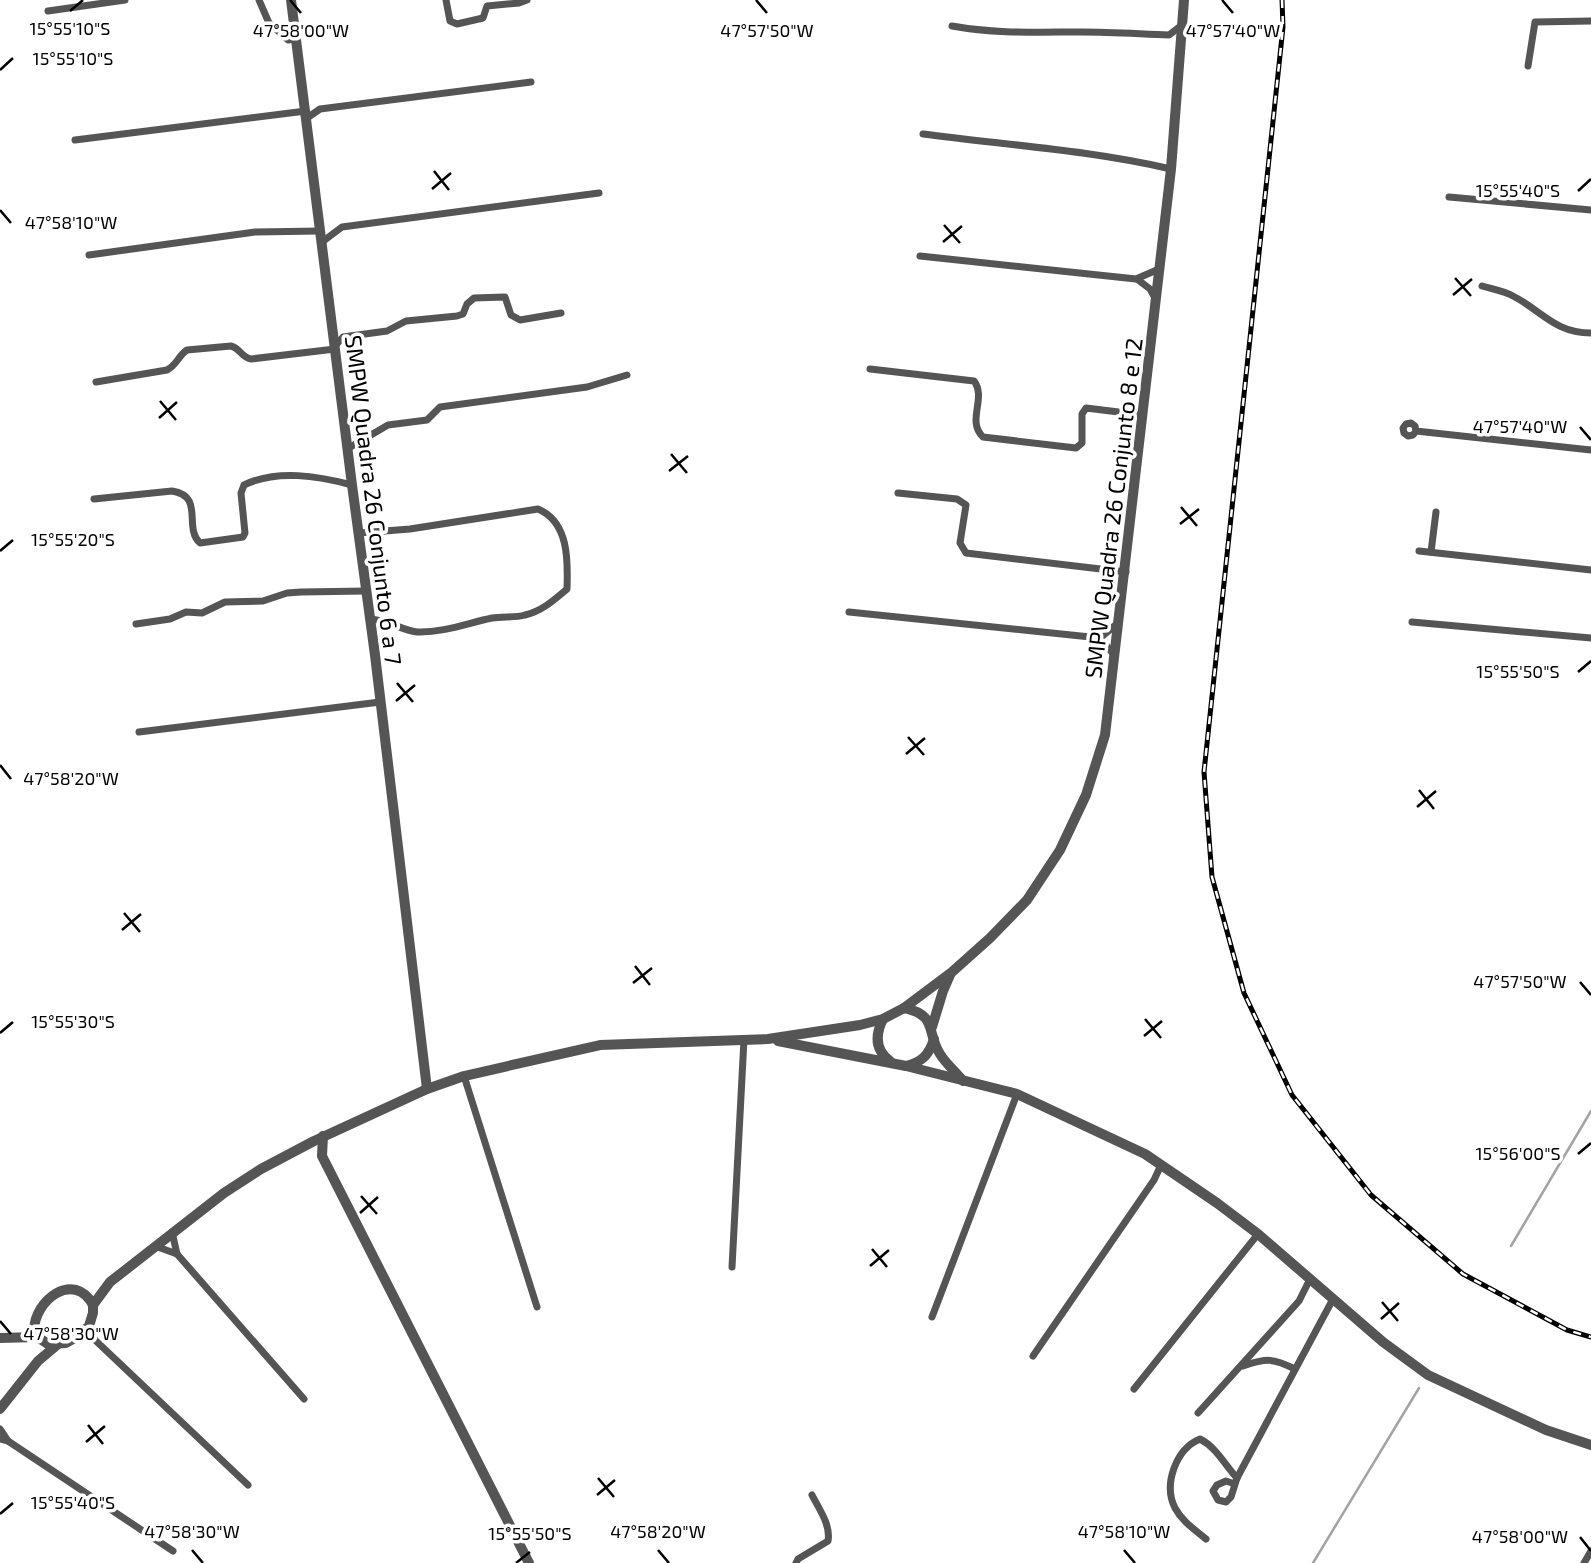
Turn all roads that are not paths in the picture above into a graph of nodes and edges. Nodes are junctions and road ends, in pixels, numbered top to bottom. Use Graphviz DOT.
graph roads {
  1 [pos="125,0"];
  2 [pos="259,0"];
  3 [pos="446,0"];
  4 [pos="527,0"];
  5 [pos="1184,0"];
  6 [pos="292,1"];
  7 [pos="48,11"];
  8 [pos="1591,21"];
  9 [pos="1184,23"];
  10 [pos="952,26"];
  11 [pos="1169,35"];
  12 [pos="296,39"];
  13 [pos="1181,49"];
  14 [pos="1528,66"];
  15 [pos="531,82"];
  16 [pos="320,109"];
  17 [pos="306,111"];
  18 [pos="923,134"];
  19 [pos="75,140"];
  20 [pos="1171,169"];
  21 [pos="599,193"];
  22 [pos="1449,197"];
  23 [pos="1591,210"];
  24 [pos="321,237"];
  25 [pos="89,255"];
  26 [pos="920,256"];
  27 [pos="1159,269"];
  28 [pos="1136,279"];
  29 [pos="1482,286"];
  30 [pos="1156,299"];
  31 [pos="561,313"];
  32 [pos="333,331"];
  33 [pos="1591,333"];
  34 [pos="343,337"];
  35 [pos="335,348"];
  36 [pos="870,369"];
  37 [pos="627,375"];
  38 [pos="96,382"];
  39 [pos="1143,415"];
  40 [pos="1416,431"];
  41 [pos="347,449"];
  42 [pos="1591,450"];
  43 [pos="352,485"];
  44 [pos="898,493"];
  45 [pos="94,499"];
  46 [pos="1436,512"];
  47 [pos="359,533"];
  48 [pos="1419,551"];
  49 [pos="1432,552"];
  50 [pos="1591,570"];
  51 [pos="1126,572"];
  52 [pos="366,591"];
  53 [pos="849,612"];
  54 [pos="370,619"];
  55 [pos="1120,622"];
  56 [pos="1412,622"];
  57 [pos="136,624"];
  58 [pos="1100,638"];
  59 [pos="1591,638"];
  60 [pos="1115,657"];
  61 [pos="380,702"];
  62 [pos="139,732"];
  63 [pos="952,972"];
  64 [pos="904,1008"];
  65 [pos="883,1019"];
  66 [pos="932,1027"];
  67 [pos="744,1039"];
  68 [pos="768,1039"];
  69 [pos="933,1040"];
  70 [pos="893,1064"];
  71 [pos="906,1066"];
  72 [pos="464,1076"];
  73 [pos="963,1082"];
  74 [pos="427,1089"];
  75 [pos="1017,1094"];
  76 [pos="323,1136"];
  77 [pos="302,1147"];
  78 [pos="322,1156"];
  79 [pos="1161,1165"];
  80 [pos="172,1232"];
  81 [pos="1258,1234"];
  82 [pos="155,1246"];
  83 [pos="177,1254"];
  84 [pos="732,1267"];
  85 [pos="1310,1279"];
  86 [pos="110,1282"];
  87 [pos="83,1292"];
  88 [pos="1333,1299"];
  89 [pos="93,1305"];
  90 [pos="537,1307"];
  91 [pos="932,1317"];
  92 [pos="34,1323"];
  93 [pos="89,1326"];
  94 [pos="13,1336"];
  95 [pos="79,1336"];
  96 [pos="0,1338"];
  97 [pos="40,1339"];
  98 [pos="95,1340"];
  99 [pos="57,1345"];
  100 [pos="1032,1356"];
  101 [pos="38,1361"];
  102 [pos="1241,1367"];
  103 [pos="1295,1369"];
  104 [pos="1134,1389"];
  105 [pos="304,1399"];
  106 [pos="0,1409"];
  107 [pos="1198,1413"];
  108 [pos="0,1429"];
  109 [pos="4,1440"];
  110 [pos="1591,1445"];
  111 [pos="248,1485"];
  112 [pos="812,1495"];
  113 [pos="1206,1539"];
  114 [pos="1591,1550"];
  115 [pos="173,1551"];
  116 [pos="529,1563"];
  117 [pos="796,1563"];
  118 [pos="1584,1563"];
  1 -- 7 [label="street"];
  2 -- 12 [label="street"];
  3 -- 4 [label="street"];
  5 -- 9 [label="street, SMPW Quadra 26 Conjunto 8 e 12"];
  6 -- 12 [label="street, SMPW Quadra 26 Conjunto 6 a 7"];
  8 -- 14 [label="street"];
  9 -- 11 [label="street"];
  9 -- 13 [label="street, SMPW Quadra 26 Conjunto 8 e 12"];
  10 -- 11 [label="street"];
  11 -- 13 [label="street"];
  12 -- 17 [label="street, SMPW Quadra 26 Conjunto 6 a 7"];
  13 -- 20 [label="street, SMPW Quadra 26 Conjunto 8 e 12"];
  15 -- 16 [label="street"];
  16 -- 17 [label="street"];
  16 -- 17 [label="street"];
  17 -- 19 [label="street"];
  17 -- 24 [label="street, SMPW Quadra 26 Conjunto 6 a 7"];
  18 -- 20 [label="street"];
  20 -- 27 [label="street, SMPW Quadra 26 Conjunto 8 e 12"];
  21 -- 24 [label="street"];
  22 -- 23 [label="street"];
  24 -- 25 [label="street"];
  24 -- 32 [label="street, SMPW Quadra 26 Conjunto 6 a 7"];
  26 -- 28 [label="street"];
  27 -- 28 [label="street"];
  27 -- 30 [label="street, SMPW Quadra 26 Conjunto 8 e 12"];
  28 -- 30 [label="street"];
  29 -- 33 [label="street"];
  30 -- 39 [label="street, SMPW Quadra 26 Conjunto 8 e 12"];
  31 -- 34 [label="street"];
  32 -- 34 [label="street"];
  32 -- 35 [label="street, SMPW Quadra 26 Conjunto 6 a 7"];
  34 -- 35 [label="street"];
  35 -- 38 [label="street"];
  35 -- 41 [label="street, SMPW Quadra 26 Conjunto 6 a 7"];
  36 -- 39 [label="street"];
  37 -- 41 [label="street"];
  39 -- 51 [label="street, SMPW Quadra 26 Conjunto 8 e 12"];
  40 -- 42 [label="street"];
  41 -- 43 [label="street, SMPW Quadra 26 Conjunto 6 a 7"];
  43 -- 45 [label="street"];
  43 -- 47 [label="street, SMPW Quadra 26 Conjunto 6 a 7"];
  44 -- 51 [label="street"];
  46 -- 49 [label="street"];
  47 -- 52 [label="street, SMPW Quadra 26 Conjunto 6 a 7"];
  47 -- 54 [label="street"];
  48 -- 49 [label="street"];
  49 -- 50 [label="street"];
  51 -- 55 [label="street, SMPW Quadra 26 Conjunto 8 e 12"];
  52 -- 54 [label="street, SMPW Quadra 26 Conjunto 6 a 7"];
  52 -- 57 [label="street"];
  53 -- 58 [label="street"];
  54 -- 61 [label="street, SMPW Quadra 26 Conjunto 6 a 7"];
  55 -- 58 [label="street"];
  55 -- 60 [label="street, SMPW Quadra 26 Conjunto 8 e 12"];
  56 -- 59 [label="street"];
  58 -- 60 [label="street"];
  60 -- 63 [label="street, SMPW Quadra 26 Conjunto 8 e 12"];
  61 -- 62 [label="street"];
  61 -- 74 [label="street, SMPW Quadra 26 Conjunto 6 a 7"];
  63 -- 64 [label="street, SMPW Quadra 26 Conjunto 8 e 12"];
  63 -- 66 [label="street, SMPW Quadra 26 Conjunto 8 e 12"];
  64 -- 65 [label="street"];
  64 -- 66 [label="street"];
  65 -- 68 [label="street"];
  65 -- 70 [label="street"];
  66 -- 69 [label="street"];
  67 -- 68 [label="street"];
  67 -- 72 [label="street"];
  67 -- 84 [label="street"];
  68 -- 70 [label="street"];
  69 -- 71 [label="street"];
  69 -- 73 [label="street"];
  70 -- 71 [label="street"];
  71 -- 73 [label="street"];
  72 -- 74 [label="street"];
  72 -- 90 [label="street"];
  73 -- 75 [label="street"];
  74 -- 76 [label="street"];
  75 -- 79 [label="street"];
  75 -- 91 [label="street"];
  76 -- 77 [label="street"];
  76 -- 78 [label="street"];
  77 -- 78 [label="street"];
  77 -- 80 [label="street"];
  78 -- 116 [label="street"];
  79 -- 81 [label="street"];
  79 -- 100 [label="street"];
  80 -- 82 [label="street"];
  80 -- 83 [label="street"];
  81 -- 85 [label="street"];
  81 -- 104 [label="street"];
  82 -- 83 [label="street"];
  82 -- 86 [label="street"];
  83 -- 105 [label="street"];
  85 -- 88 [label="street"];
  85 -- 102 [label="street"];
  86 -- 87 [label="street"];
  86 -- 89 [label="street"];
  87 -- 89 [label="street"];
  87 -- 92 [label="street"];
  88 -- 103 [label="street"];
  88 -- 110 [label="street"];
  89 -- 93 [label="street"];
  92 -- 94 [label="street"];
  92 -- 97 [label="street"];
  93 -- 95 [label="street"];
  93 -- 98 [label="street"];
  94 -- 96 [label="street"];
  94 -- 97 [label="street"];
  95 -- 98 [label="street"];
  95 -- 99 [label="street"];
  97 -- 99 [label="street"];
  97 -- 101 [label="street"];
  98 -- 111 [label="street"];
  99 -- 101 [label="street"];
  101 -- 106 [label="street"];
  102 -- 103 [label="street"];
  102 -- 107 [label="street"];
  103 -- 113 [label="street"];
  108 -- 109 [label="street"];
  109 -- 115 [label="street"];
  112 -- 117 [label="street"];
  114 -- 118 [label="street"];
}
